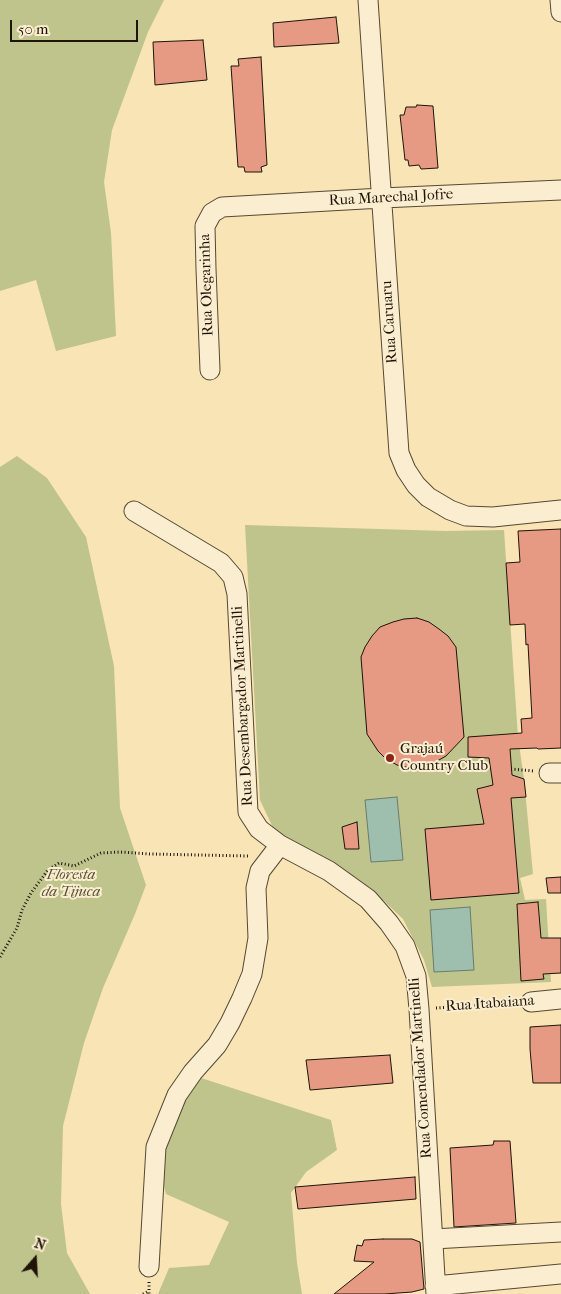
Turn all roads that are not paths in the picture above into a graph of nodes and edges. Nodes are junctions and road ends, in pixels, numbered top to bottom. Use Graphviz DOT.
graph roads {
  1 [pos="368,0"];
  2 [pos="560,0"];
  3 [pos="561,12"];
  4 [pos="561,190"];
  5 [pos="382,198"];
  6 [pos="222,207"];
  7 [pos="210,370"];
  8 [pos="561,510"];
  9 [pos="134,511"];
  10 [pos="275,851"];
  11 [pos="561,999"];
  12 [pos="530,1002"];
  13 [pos="561,1232"];
  14 [pos="433,1239"];
  15 [pos="149,1267"];
  16 [pos="561,1274"];
  17 [pos="436,1290"];
  1 -- 5 [label="street, Rua Caruaru"];
  2 -- 3 [label="street"];
  4 -- 5 [label="street, Rua Marechal Jofre"];
  5 -- 6 [label="street, Rua Marechal Jofre"];
  5 -- 8 [label="street, Rua Caruaru"];
  6 -- 7 [label="street, Rua Olegarinha"];
  9 -- 10 [label="street, Rua Desembargador Martinelli"];
  10 -- 14 [label="street, Rua Comendador Martinelli"];
  10 -- 15 [label="street"];
  11 -- 12 [label="street, Rua Itabaiana"];
  13 -- 14 [label="street"];
  14 -- 17 [label="street, Rua Comendador Martinelli"];
  16 -- 17 [label="street"];
}
